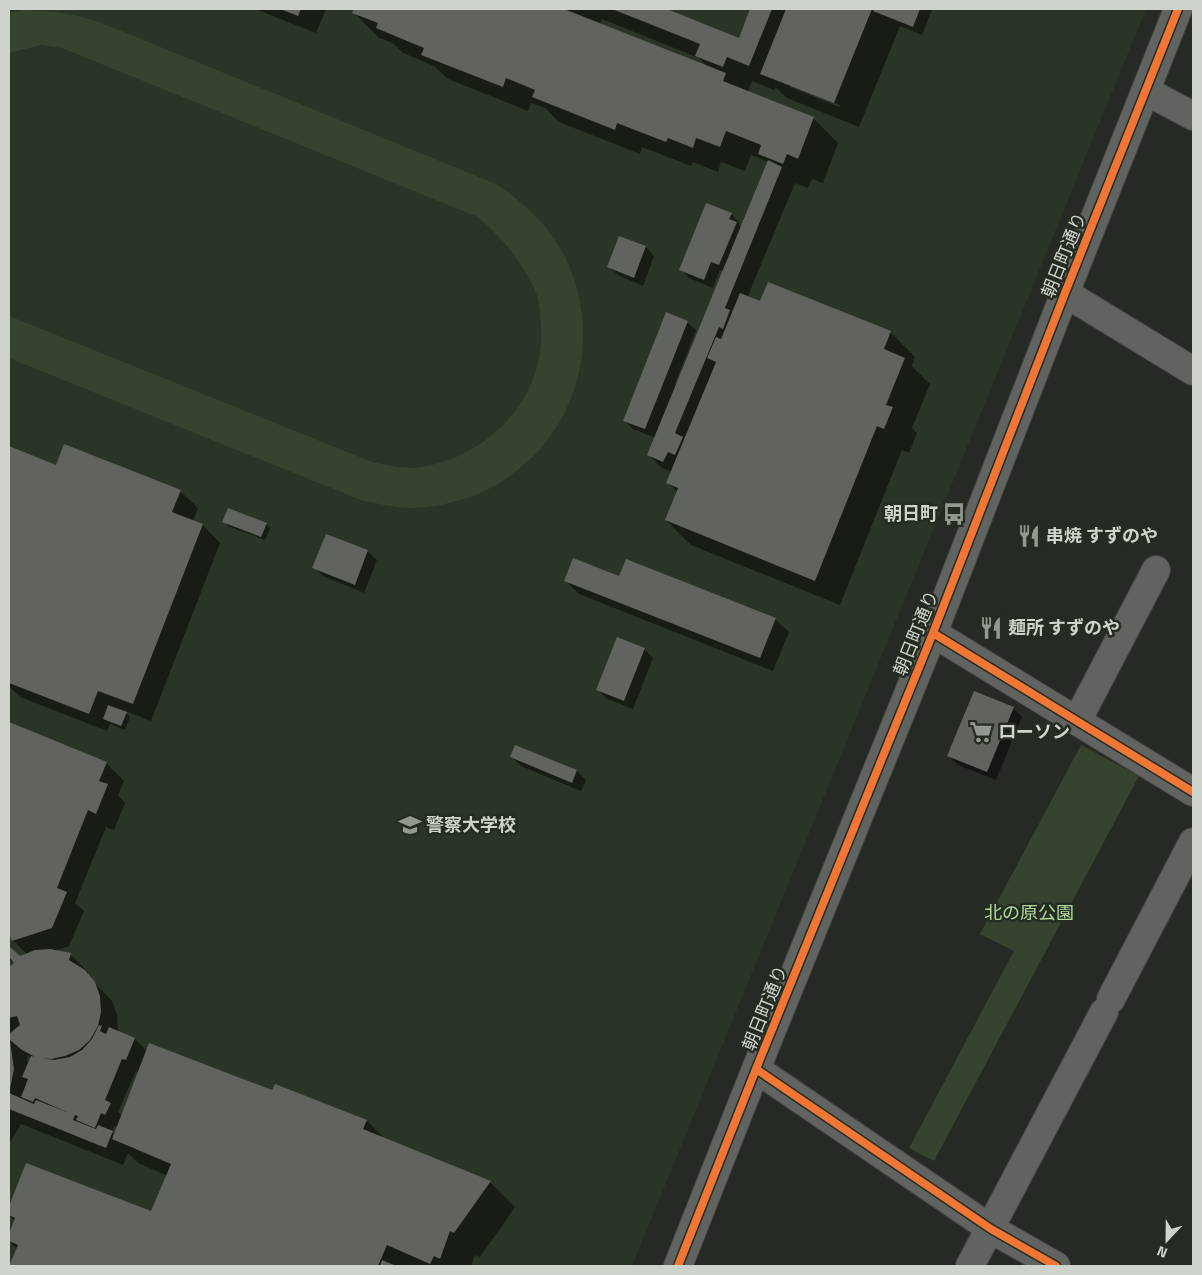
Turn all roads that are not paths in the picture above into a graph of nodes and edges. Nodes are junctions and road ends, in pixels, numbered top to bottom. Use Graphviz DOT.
graph roads {
  1 [pos="1178,9"];
  2 [pos="1146,91"];
  3 [pos="1193,116"];
  4 [pos="1065,293"];
  5 [pos="1193,371"];
  6 [pos="1156,570"];
  7 [pos="933,633"];
  8 [pos="1077,721"];
  9 [pos="1193,792"];
  10 [pos="1193,842"];
  11 [pos="756,1069"];
  12 [pos="991,1229"];
  13 [pos="678,1266"];
  14 [pos="970,1266"];
  15 [pos="1056,1266"];
  1 -- 2 [label="street, 朝日町通り"];
  2 -- 3 [label="street"];
  2 -- 4 [label="street, 朝日町通り"];
  4 -- 5 [label="street"];
  4 -- 7 [label="street, 朝日町通り"];
  6 -- 8 [label="street"];
  7 -- 8 [label="street"];
  7 -- 11 [label="street, 朝日町通り"];
  8 -- 9 [label="street"];
  10 -- 12 [label="street"];
  11 -- 12 [label="street"];
  11 -- 13 [label="street, 朝日町通り"];
  12 -- 14 [label="street"];
  12 -- 15 [label="street"];
}
